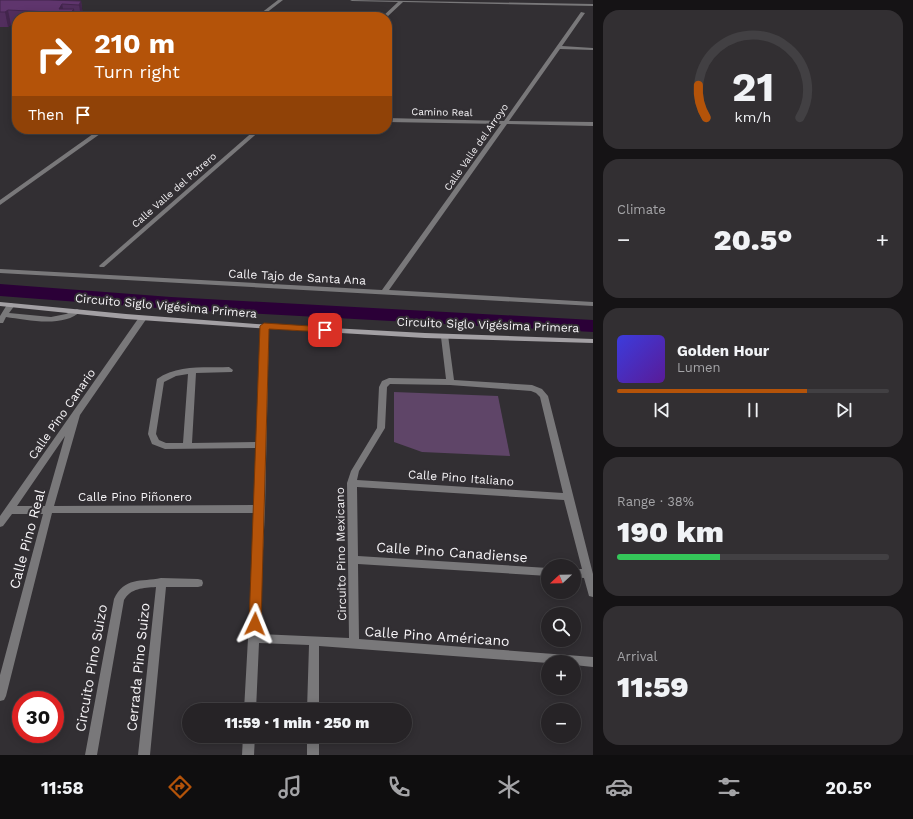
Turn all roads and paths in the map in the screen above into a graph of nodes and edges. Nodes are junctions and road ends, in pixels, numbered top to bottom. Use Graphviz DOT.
graph roads {
  1 [pos="281,0"];
  2 [pos="352,0"];
  3 [pos="402,1"];
  4 [pos="593,5"];
  5 [pos="265,12"];
  6 [pos="390,12"];
  7 [pos="583,13"];
  8 [pos="559,46"];
  9 [pos="593,49"];
  10 [pos="392,120"];
  11 [pos="505,122"];
  12 [pos="593,124"];
  13 [pos="97,134"];
  14 [pos="253,134"];
  15 [pos="0,203"];
  16 [pos="102,266"];
  17 [pos="0,271"];
  18 [pos="384,293"];
  19 [pos="0,304"];
  20 [pos="593,304"];
  21 [pos="11,305"];
  22 [pos="77,311"];
  23 [pos="2,318"];
  24 [pos="143,318"];
  25 [pos="264,326"];
  26 [pos="446,337"];
  27 [pos="593,341"];
  28 [pos="229,370"];
  29 [pos="192,371"];
  30 [pos="450,382"];
  31 [pos="76,413"];
  32 [pos="261,445"];
  33 [pos="187,446"];
  34 [pos="352,482"];
  35 [pos="568,497"];
  36 [pos="260,509"];
  37 [pos="10,510"];
  38 [pos="49,510"];
  39 [pos="0,523"];
  40 [pos="354,560"];
  41 [pos="541,572"];
  42 [pos="581,574"];
  43 [pos="588,574"];
  44 [pos="161,582"];
  45 [pos="198,583"];
  46 [pos="593,593"];
  47 [pos="254,638"];
  48 [pos="314,641"];
  49 [pos="354,644"];
  50 [pos="593,662"];
  51 [pos="0,696"];
  52 [pos="250,703"];
  53 [pos="314,703"];
  54 [pos="249,743"];
  55 [pos="313,743"];
  56 [pos="91,755"];
  57 [pos="144,755"];
  58 [pos="248,755"];
  59 [pos="313,755"];
  1 -- 5 [label="street"];
  2 -- 3 [label="street"];
  3 -- 4 [label="street"];
  3 -- 6 [label="street"];
  7 -- 8 [label="street, Calle Valle del Arroyo"];
  8 -- 9 [label="street"];
  8 -- 11 [label="street, Calle Valle del Arroyo"];
  10 -- 11 [label="street, Camino Real"];
  11 -- 12 [label="street, Camino Real"];
  11 -- 18 [label="street, Calle Valle del Arroyo"];
  13 -- 15 [label="street"];
  14 -- 16 [label="street, Calle Valle del Potrero"];
  17 -- 18 [label="street, Calle Tajo de Santa Ana"];
  18 -- 20 [label="street, Calle Tajo de Santa Ana"];
  19 -- 21 [label="main road, Circuito Siglo Vigésima Primera"];
  21 -- 22 [label="main road, Circuito Siglo Vigésima Primera"];
  21 -- 23 [label="street"];
  22 -- 23 [label="street"];
  22 -- 24 [label="main road, Circuito Siglo Vigésima Primera"];
  24 -- 25 [label="main road, Circuito Siglo Vigésima Primera"];
  24 -- 31 [label="street, Calle Pino Canario"];
  25 -- 26 [label="main road, Circuito Siglo Vigésima Primera"];
  25 -- 32 [label="street"];
  26 -- 27 [label="main road, Circuito Siglo Vigésima Primera"];
  26 -- 30 [label="street"];
  28 -- 29 [label="street"];
  29 -- 33 [label="street"];
  29 -- 33 [label="street"];
  30 -- 34 [label="street, Circuito Pino Mexicano"];
  30 -- 35 [label="street, Circuito Pino Mexicano"];
  31 -- 37 [label="street, Calle Pino Canario"];
  31 -- 38 [label="street, Calle Pino Real"];
  32 -- 33 [label="street"];
  32 -- 36 [label="street"];
  34 -- 35 [label="street, Calle Pino Italiano"];
  34 -- 40 [label="street, Circuito Pino Mexicano"];
  35 -- 43 [label="street, Circuito Pino Mexicano"];
  36 -- 38 [label="street, Calle Pino Piñonero"];
  36 -- 47 [label="street"];
  37 -- 38 [label="street, Calle Pino Piñonero"];
  37 -- 39 [label="street, Calle Pino Canario"];
  38 -- 51 [label="street, Calle Pino Real"];
  40 -- 41 [label="street, Calle Pino Canadiense"];
  40 -- 49 [label="street, Circuito Pino Mexicano"];
  42 -- 43 [label="street"];
  43 -- 46 [label="street, Circuito Pino Mexicano"];
  44 -- 45 [label="street, Circuito Pino Suizo"];
  44 -- 56 [label="street, Circuito Pino Suizo"];
  44 -- 57 [label="street, Cerrada Pino Suizo"];
  47 -- 48 [label="street, Calle Pino Américano"];
  47 -- 52 [label="street"];
  48 -- 49 [label="street, Calle Pino Américano"];
  48 -- 53 [label="street"];
  49 -- 50 [label="street, Calle Pino Américano"];
  54 -- 58 [label="street"];
  55 -- 59 [label="street"];
}
